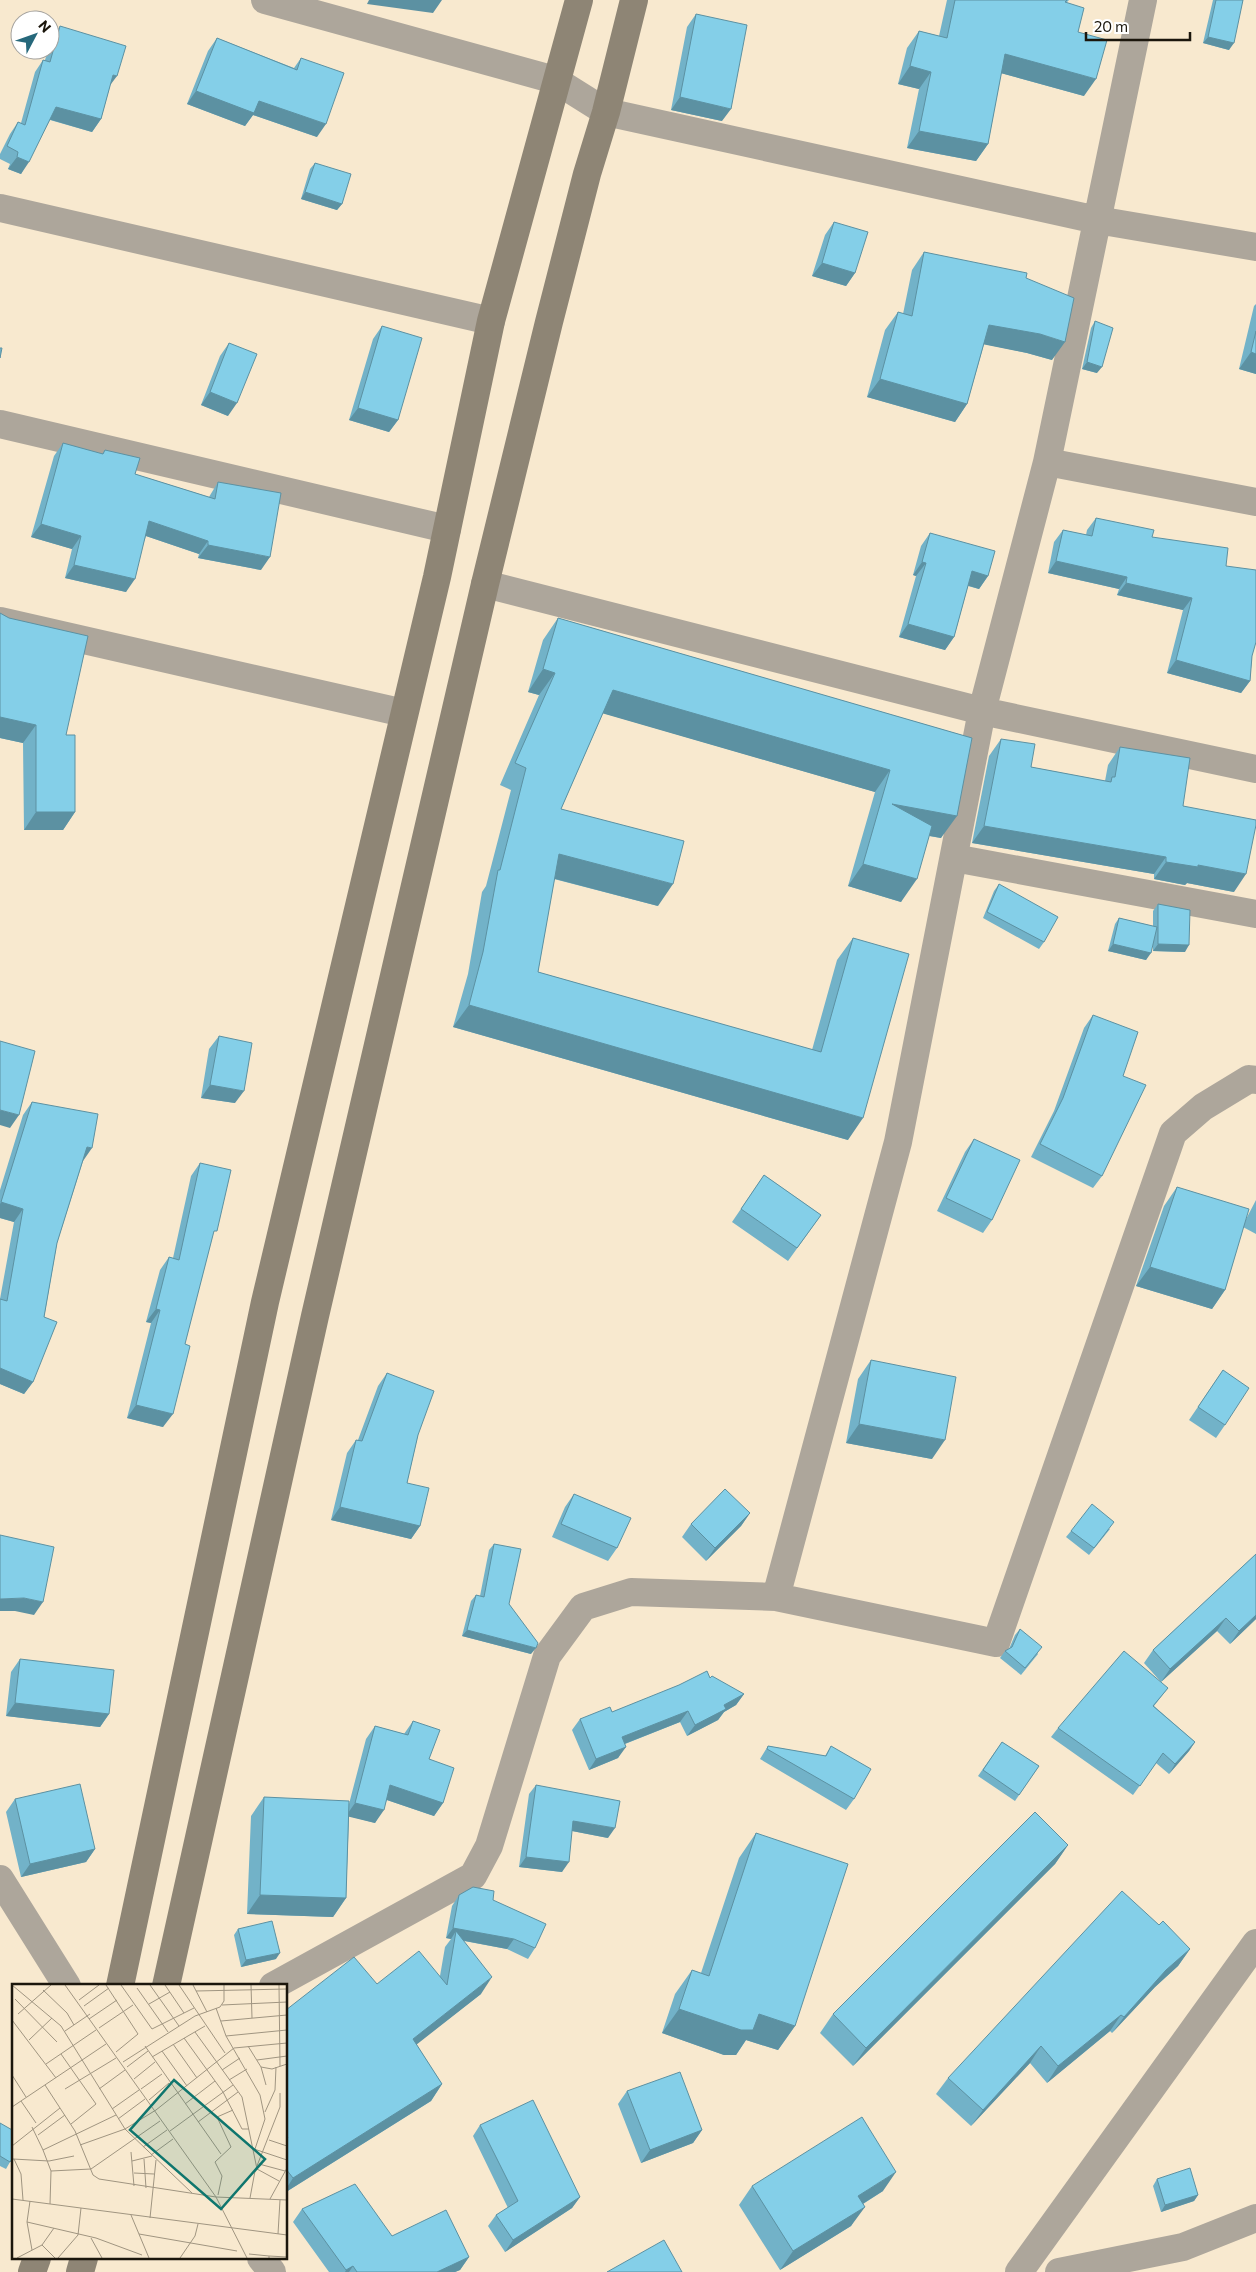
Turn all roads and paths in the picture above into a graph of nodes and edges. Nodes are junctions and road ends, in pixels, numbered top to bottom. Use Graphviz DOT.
graph roads {
  1 [pos="265,0"];
  2 [pos="578,0"];
  3 [pos="634,0"];
  4 [pos="1143,0"];
  5 [pos="555,80"];
  6 [pos="606,112"];
  7 [pos="0,208"];
  8 [pos="1097,220"];
  9 [pos="1256,247"];
  10 [pos="492,321"];
  11 [pos="0,424"];
  12 [pos="1047,462"];
  13 [pos="1256,502"];
  14 [pos="447,529"];
  15 [pos="485,584"];
  16 [pos="0,621"];
  17 [pos="982,711"];
  18 [pos="404,713"];
  19 [pos="1256,768"];
  20 [pos="954,858"];
  21 [pos="1256,914"];
  22 [pos="1256,1080"];
  23 [pos="776,1597"];
  24 [pos="0,1879"];
  25 [pos="1253,1959"];
  26 [pos="66,1984"];
  27 [pos="120,1984"];
  28 [pos="166,1984"];
  29 [pos="277,1984"];
  30 [pos="1256,2218"];
  31 [pos="36,2260"];
  32 [pos="263,2260"];
  33 [pos="1117,2266"];
  34 [pos="32,2272"];
  35 [pos="272,2272"];
  36 [pos="1019,2272"];
  37 [pos="1059,2272"];
  1 -- 5 [label="street"];
  2 -- 5 [label="main road"];
  3 -- 6 [label="main road"];
  4 -- 8 [label="street"];
  5 -- 6 [label="street"];
  5 -- 10 [label="main road"];
  6 -- 8 [label="street"];
  6 -- 15 [label="main road"];
  7 -- 10 [label="street"];
  8 -- 9 [label="street"];
  8 -- 12 [label="street"];
  10 -- 14 [label="main road"];
  11 -- 14 [label="street"];
  12 -- 13 [label="street"];
  12 -- 17 [label="street"];
  14 -- 18 [label="main road"];
  15 -- 17 [label="street"];
  15 -- 28 [label="main road"];
  16 -- 18 [label="street"];
  17 -- 19 [label="street"];
  17 -- 20 [label="street"];
  18 -- 27 [label="main road"];
  20 -- 21 [label="street"];
  20 -- 23 [label="street"];
  22 -- 23 [label="street"];
  23 -- 29 [label="street"];
  24 -- 26 [label="street"];
  25 -- 36 [label="street"];
  30 -- 33 [label="street"];
  31 -- 34 [label="main road"];
  32 -- 35 [label="street"];
  33 -- 37 [label="street"];
}
